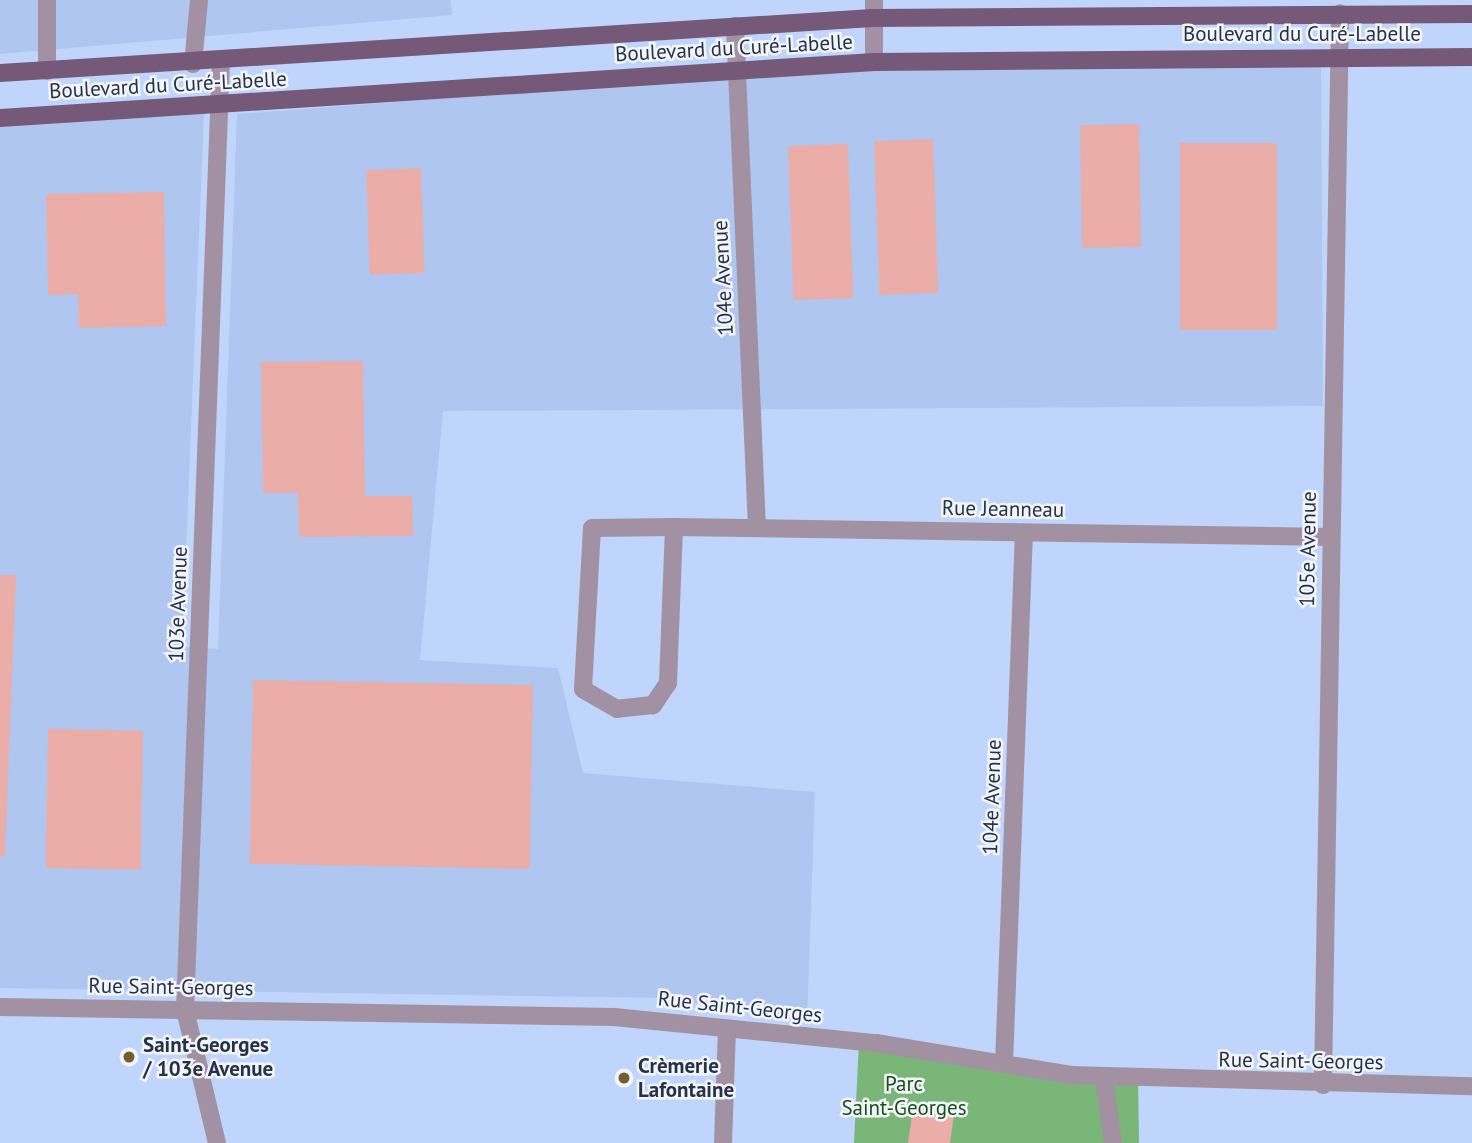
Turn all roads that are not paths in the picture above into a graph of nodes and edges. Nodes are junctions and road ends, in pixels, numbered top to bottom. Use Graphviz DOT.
graph roads {
  1 [pos="47,0"];
  2 [pos="199,0"];
  3 [pos="874,9"];
  4 [pos="1339,13"];
  5 [pos="1472,14"];
  6 [pos="735,26"];
  7 [pos="1339,55"];
  8 [pos="1472,57"];
  9 [pos="221,62"];
  10 [pos="874,62"];
  11 [pos="193,64"];
  12 [pos="737,69"];
  13 [pos="47,71"];
  14 [pos="0,73"];
  15 [pos="219,106"];
  16 [pos="0,118"];
  17 [pos="674,527"];
  18 [pos="757,528"];
  19 [pos="1024,532"];
  20 [pos="1331,537"];
  21 [pos="0,1007"];
  22 [pos="186,1010"];
  23 [pos="727,1029"];
  24 [pos="1004,1064"];
  25 [pos="1104,1077"];
  26 [pos="1323,1085"];
  27 [pos="1472,1086"];
  28 [pos="217,1143"];
  29 [pos="723,1143"];
  30 [pos="1113,1143"];
  1 -- 13 [label="street"];
  2 -- 11 [label="street"];
  3 -- 4 [label="main road, Boulevard du Curé-Labelle"];
  3 -- 6 [label="main road, Boulevard du Curé-Labelle"];
  3 -- 10 [label="street"];
  4 -- 5 [label="main road, Boulevard du Curé-Labelle"];
  4 -- 7 [label="street, 105e Avenue"];
  6 -- 9 [label="main road, Boulevard du Curé-Labelle"];
  6 -- 12 [label="street, 104e Avenue"];
  7 -- 8 [label="main road, Boulevard du Curé-Labelle"];
  7 -- 10 [label="main road, Boulevard du Curé-Labelle"];
  7 -- 20 [label="street, 105e Avenue"];
  9 -- 11 [label="main road, Boulevard du Curé-Labelle"];
  9 -- 15 [label="street, 103e Avenue"];
  10 -- 12 [label="main road, Boulevard du Curé-Labelle"];
  11 -- 13 [label="main road, Boulevard du Curé-Labelle"];
  12 -- 15 [label="main road, Boulevard du Curé-Labelle"];
  12 -- 18 [label="street, 104e Avenue"];
  13 -- 14 [label="main road, Boulevard du Curé-Labelle"];
  15 -- 16 [label="main road, Boulevard du Curé-Labelle"];
  15 -- 22 [label="street, 103e Avenue"];
  17 -- 17 [label="street, Rue Jeanneau"];
  17 -- 18 [label="street, Rue Jeanneau"];
  18 -- 19 [label="street, Rue Jeanneau"];
  19 -- 20 [label="street, Rue Jeanneau"];
  19 -- 24 [label="street, 104e Avenue"];
  20 -- 26 [label="street, 105e Avenue"];
  21 -- 22 [label="street, Rue Saint-Georges"];
  22 -- 23 [label="street, Rue Saint-Georges"];
  22 -- 28 [label="street, 103e Avenue"];
  23 -- 24 [label="street, Rue Saint-Georges"];
  23 -- 29 [label="street"];
  24 -- 25 [label="street, Rue Saint-Georges"];
  25 -- 26 [label="street, Rue Saint-Georges"];
  25 -- 30 [label="street"];
  26 -- 27 [label="street, Rue Saint-Georges"];
}
